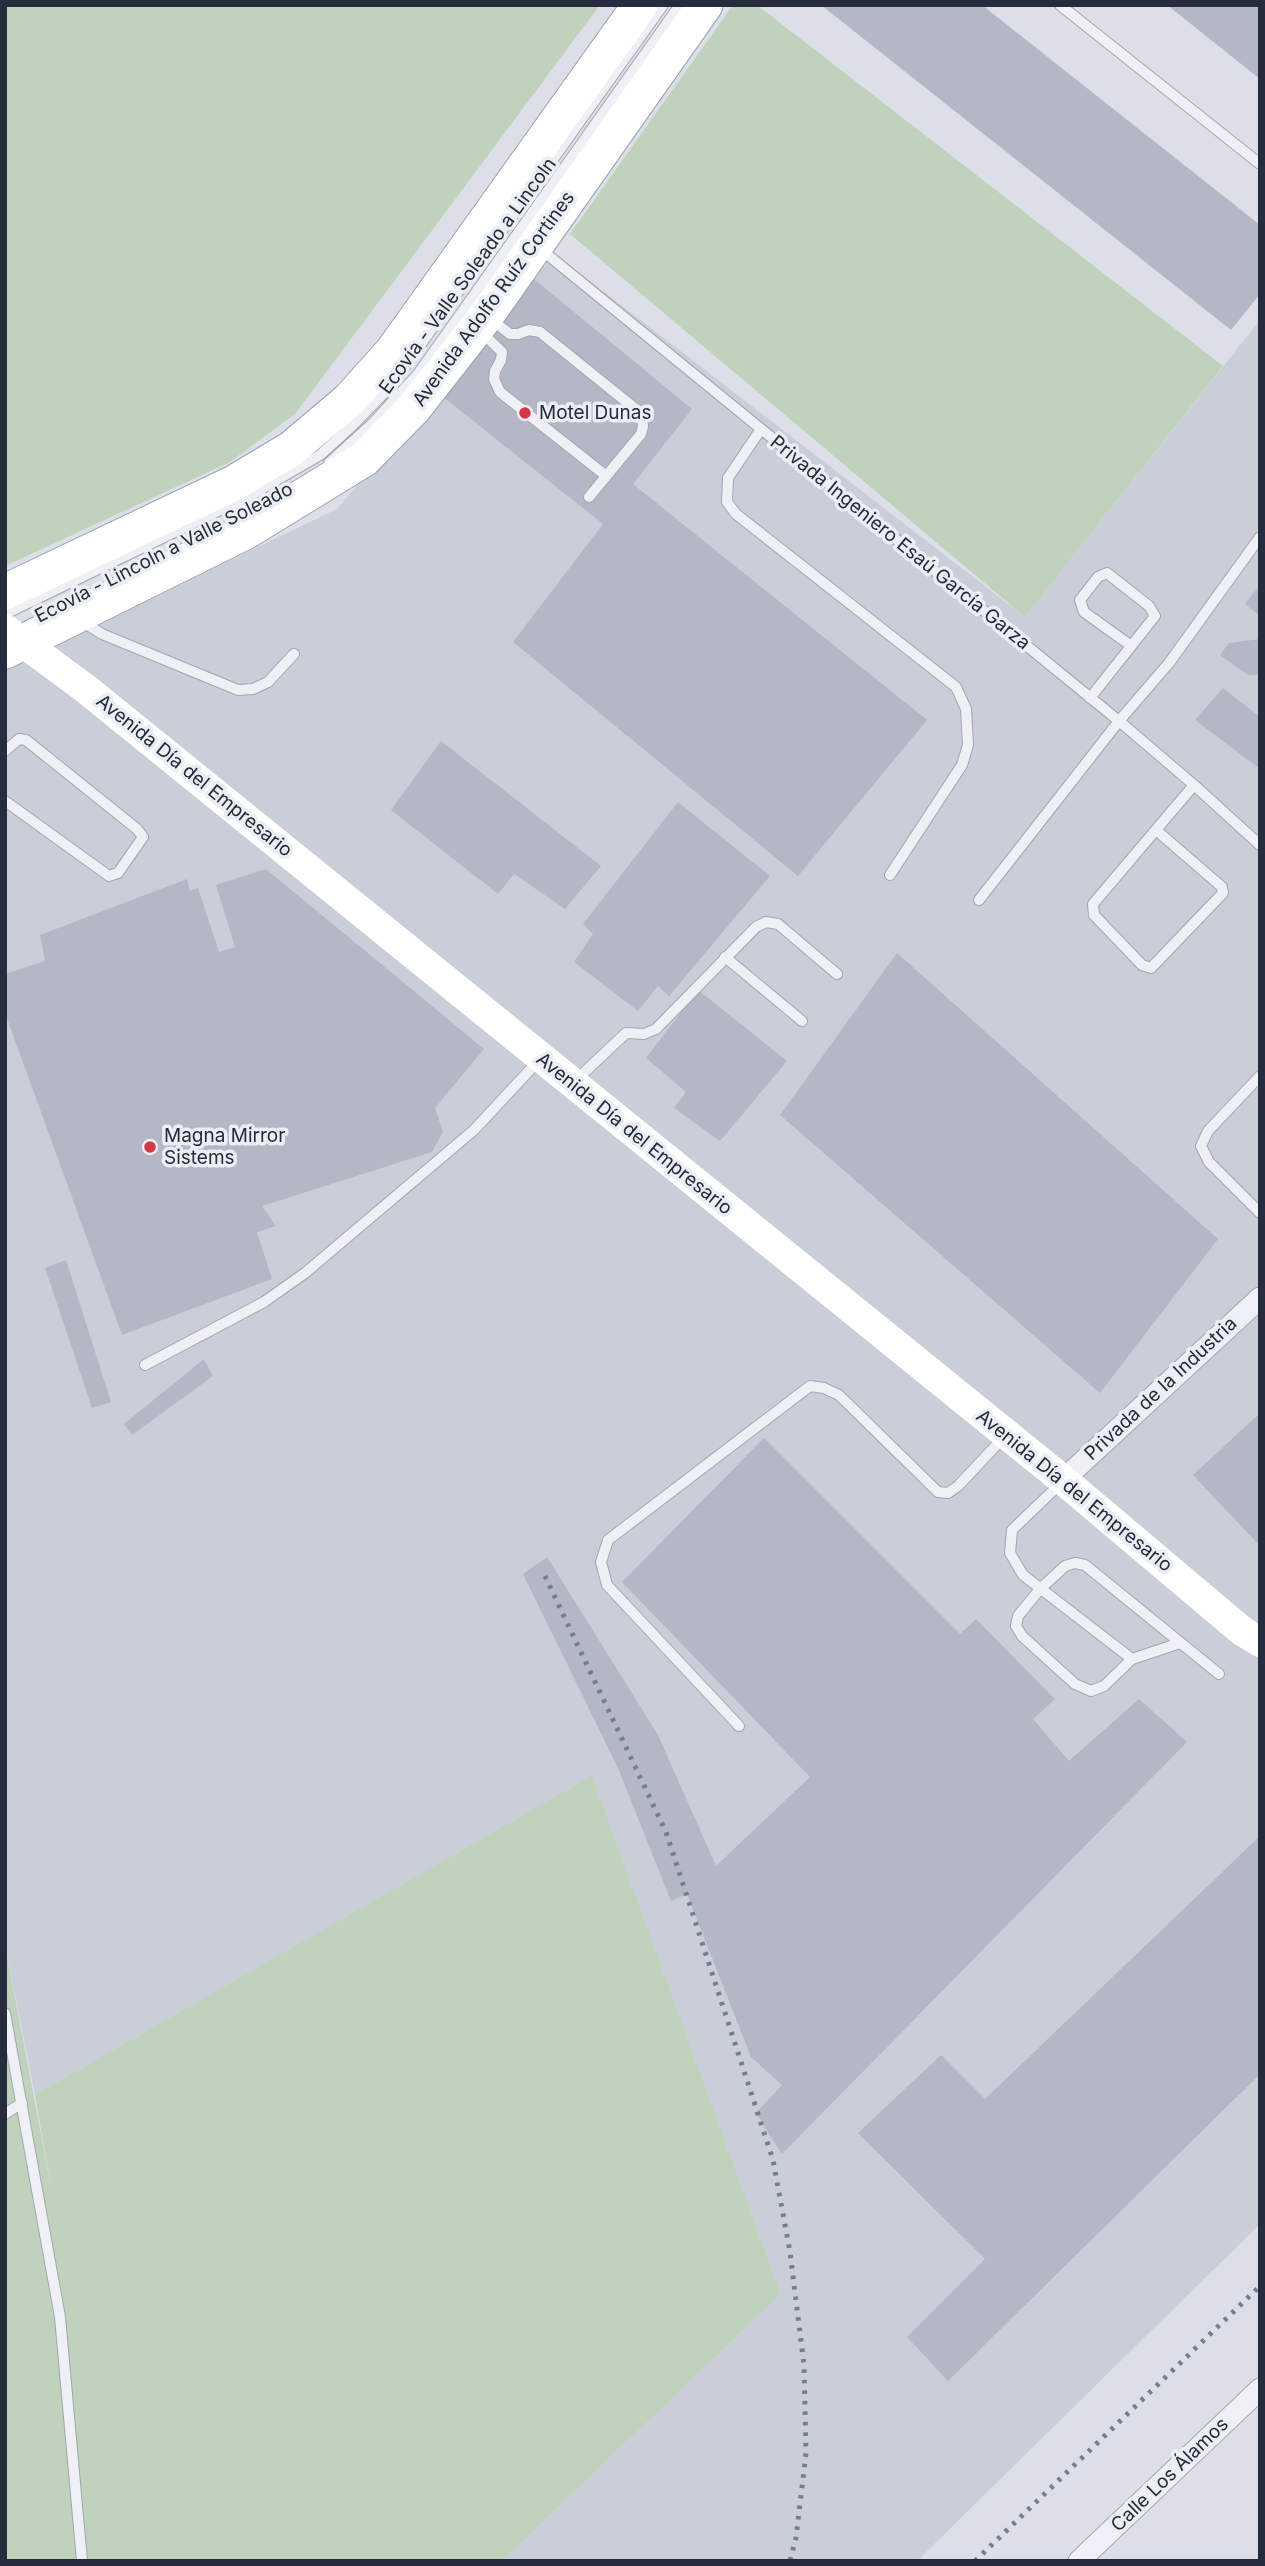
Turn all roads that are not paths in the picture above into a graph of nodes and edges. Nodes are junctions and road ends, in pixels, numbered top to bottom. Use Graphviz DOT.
graph roads {
  1 [pos="640,5"];
  2 [pos="663,5"];
  3 [pos="680,5"];
  4 [pos="705,5"];
  5 [pos="1060,5"];
  6 [pos="1260,164"];
  7 [pos="536,246"];
  8 [pos="482,322"];
  9 [pos="761,429"];
  10 [pos="322,467"];
  11 [pos="605,475"];
  12 [pos="589,497"];
  13 [pos="1260,537"];
  14 [pos="5,592"];
  15 [pos="75,617"];
  16 [pos="11,633"];
  17 [pos="1130,645"];
  18 [pos="294,654"];
  19 [pos="1090,698"];
  20 [pos="1119,721"];
  21 [pos="5,751"];
  22 [pos="1194,785"];
  23 [pos="5,801"];
  24 [pos="1156,830"];
  25 [pos="1260,845"];
  26 [pos="890,875"];
  27 [pos="979,900"];
  28 [pos="725,957"];
  29 [pos="838,974"];
  30 [pos="802,1021"];
  31 [pos="540,1059"];
  32 [pos="1260,1076"];
  33 [pos="572,1084"];
  34 [pos="1260,1213"];
  35 [pos="1260,1298"];
  36 [pos="145,1365"];
  37 [pos="1006,1435"];
  38 [pos="1063,1480"];
  39 [pos="1040,1588"];
  40 [pos="1260,1642"];
  41 [pos="1181,1643"];
  42 [pos="1132,1659"];
  43 [pos="1219,1674"];
  44 [pos="739,1726"];
  45 [pos="5,2013"];
  46 [pos="22,2103"];
  47 [pos="5,2114"];
  48 [pos="1260,2389"];
  49 [pos="82,2561"];
  50 [pos="1079,2561"];
  1 -- 14 [label="main road"];
  2 -- 16 [label="lane, Ecovía - Valle Soleado a Lincoln"];
  3 -- 10 [label="lane"];
  4 -- 7 [label="main road, Avenida Adolfo Ruíz Cortines"];
  5 -- 6 [label="lane"];
  7 -- 8 [label="main road, Avenida Adolfo Ruíz Cortines"];
  7 -- 9 [label="lane, Privada Ingeniero Esaú García Garza"];
  8 -- 11 [label="lane"];
  8 -- 11 [label="lane"];
  8 -- 15 [label="main road, Avenida Adolfo Ruíz Cortines"];
  9 -- 19 [label="lane, Privada Ingeniero Esaú García Garza"];
  9 -- 26 [label="lane"];
  11 -- 12 [label="lane"];
  13 -- 20 [label="lane"];
  15 -- 16 [label="main road, Avenida Adolfo Ruíz Cortines"];
  15 -- 18 [label="lane"];
  16 -- 31 [label="street, Avenida Día del Empresario"];
  17 -- 17 [label="lane"];
  17 -- 19 [label="lane"];
  19 -- 20 [label="lane, Privada Ingeniero Esaú García Garza"];
  20 -- 22 [label="lane, Privada Ingeniero Esaú García Garza"];
  20 -- 27 [label="lane"];
  21 -- 23 [label="lane"];
  22 -- 24 [label="lane"];
  22 -- 25 [label="lane, Privada Ingeniero Esaú García Garza"];
  24 -- 24 [label="lane"];
  28 -- 29 [label="lane"];
  28 -- 30 [label="lane"];
  28 -- 33 [label="lane"];
  31 -- 33 [label="street, Avenida Día del Empresario"];
  31 -- 36 [label="lane"];
  32 -- 34 [label="lane"];
  33 -- 37 [label="street, Avenida Día del Empresario"];
  35 -- 38 [label="street, Privada de la Industria"];
  37 -- 38 [label="street, Avenida Día del Empresario"];
  37 -- 44 [label="lane"];
  38 -- 39 [label="lane"];
  38 -- 40 [label="street, Avenida Día del Empresario"];
  39 -- 41 [label="lane"];
  39 -- 42 [label="lane"];
  39 -- 42 [label="lane"];
  41 -- 42 [label="lane"];
  41 -- 43 [label="lane"];
  45 -- 46 [label="lane"];
  46 -- 47 [label="lane"];
  46 -- 49 [label="lane"];
  48 -- 50 [label="street, Calle Los Álamos"];
}
